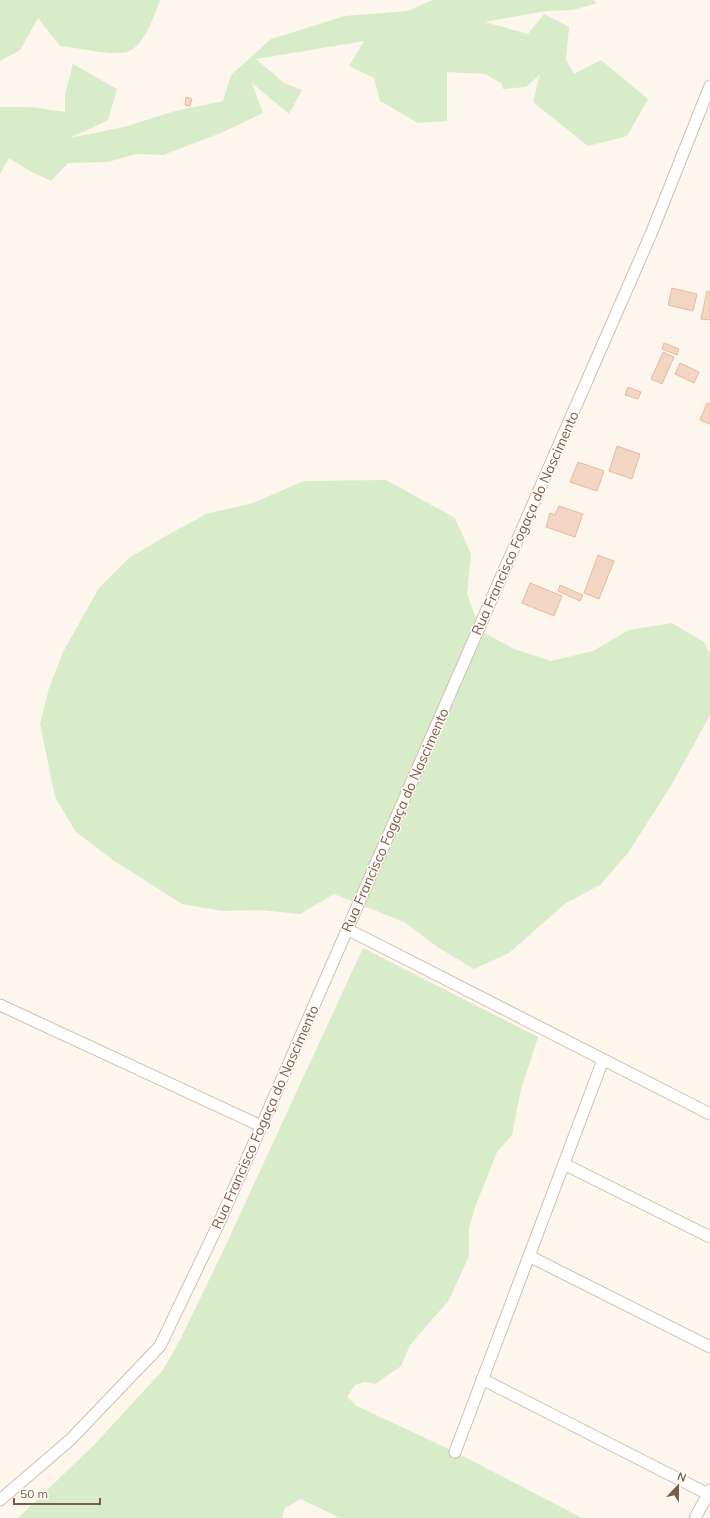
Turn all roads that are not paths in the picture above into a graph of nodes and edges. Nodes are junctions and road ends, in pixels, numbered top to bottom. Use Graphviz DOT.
graph roads {
  1 [pos="710,86"];
  2 [pos="347,929"];
  3 [pos="0,1004"];
  4 [pos="603,1060"];
  5 [pos="710,1114"];
  6 [pos="261,1126"];
  7 [pos="564,1164"];
  8 [pos="710,1237"];
  9 [pos="529,1256"];
  10 [pos="710,1347"];
  11 [pos="482,1379"];
  12 [pos="455,1452"];
  13 [pos="709,1493"];
  14 [pos="0,1500"];
  15 [pos="695,1518"];
  1 -- 2 [label="street, Rua Francisco Fogaça do Nascimento"];
  2 -- 4 [label="street"];
  2 -- 6 [label="street, Rua Francisco Fogaça do Nascimento"];
  3 -- 6 [label="street"];
  4 -- 5 [label="street"];
  4 -- 7 [label="street"];
  6 -- 14 [label="street, Rua Francisco Fogaça do Nascimento"];
  7 -- 8 [label="street"];
  7 -- 9 [label="street"];
  9 -- 10 [label="street"];
  9 -- 11 [label="street"];
  11 -- 12 [label="street"];
  11 -- 13 [label="street"];
  13 -- 15 [label="street"];
}
